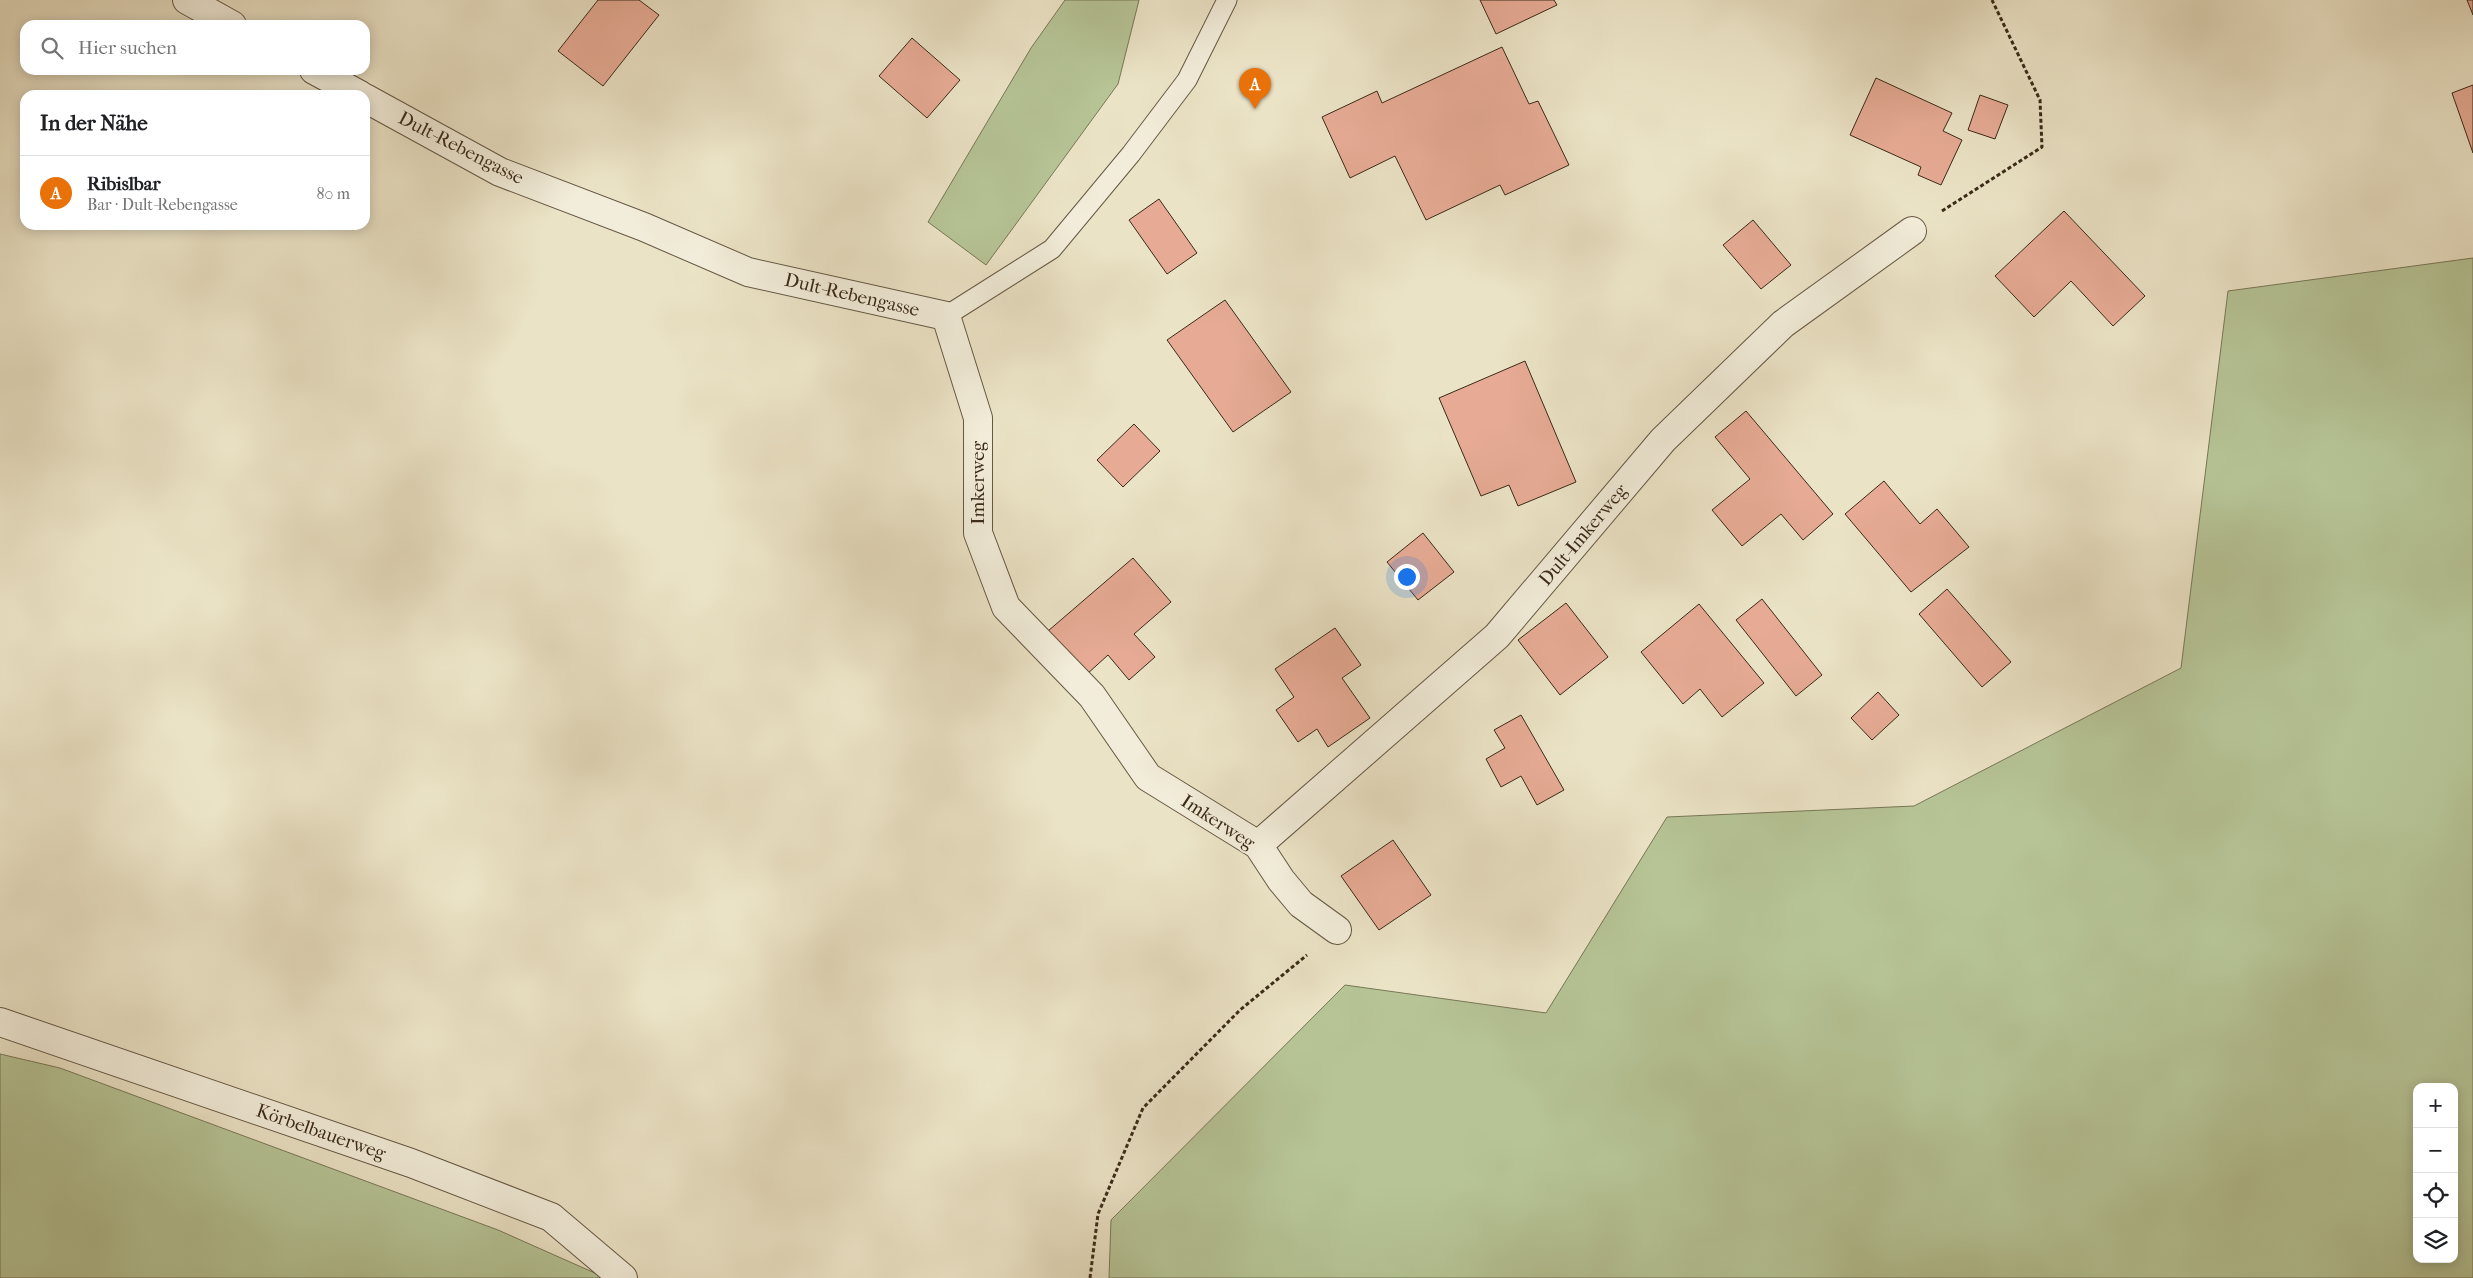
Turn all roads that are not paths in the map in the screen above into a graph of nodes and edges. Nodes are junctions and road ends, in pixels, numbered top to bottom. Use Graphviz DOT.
graph roads {
  1 [pos="187,0"];
  2 [pos="1227,0"];
  3 [pos="223,20"];
  4 [pos="323,75"];
  5 [pos="351,90"];
  6 [pos="370,101"];
  7 [pos="1912,231"];
  8 [pos="946,316"];
  9 [pos="1258,845"];
  10 [pos="1337,930"];
  11 [pos="0,1022"];
  12 [pos="623,1278"];
  1 -- 3 [label="street"];
  2 -- 8 [label="lane, Dult-Rebengasse"];
  4 -- 5 [label="street"];
  6 -- 8 [label="street, Dult-Rebengasse"];
  7 -- 9 [label="street, Dult-Imkerweg"];
  8 -- 9 [label="street, Imkerweg"];
  9 -- 10 [label="street, Imkerweg"];
  11 -- 12 [label="street, Körbelbauerweg"];
}
